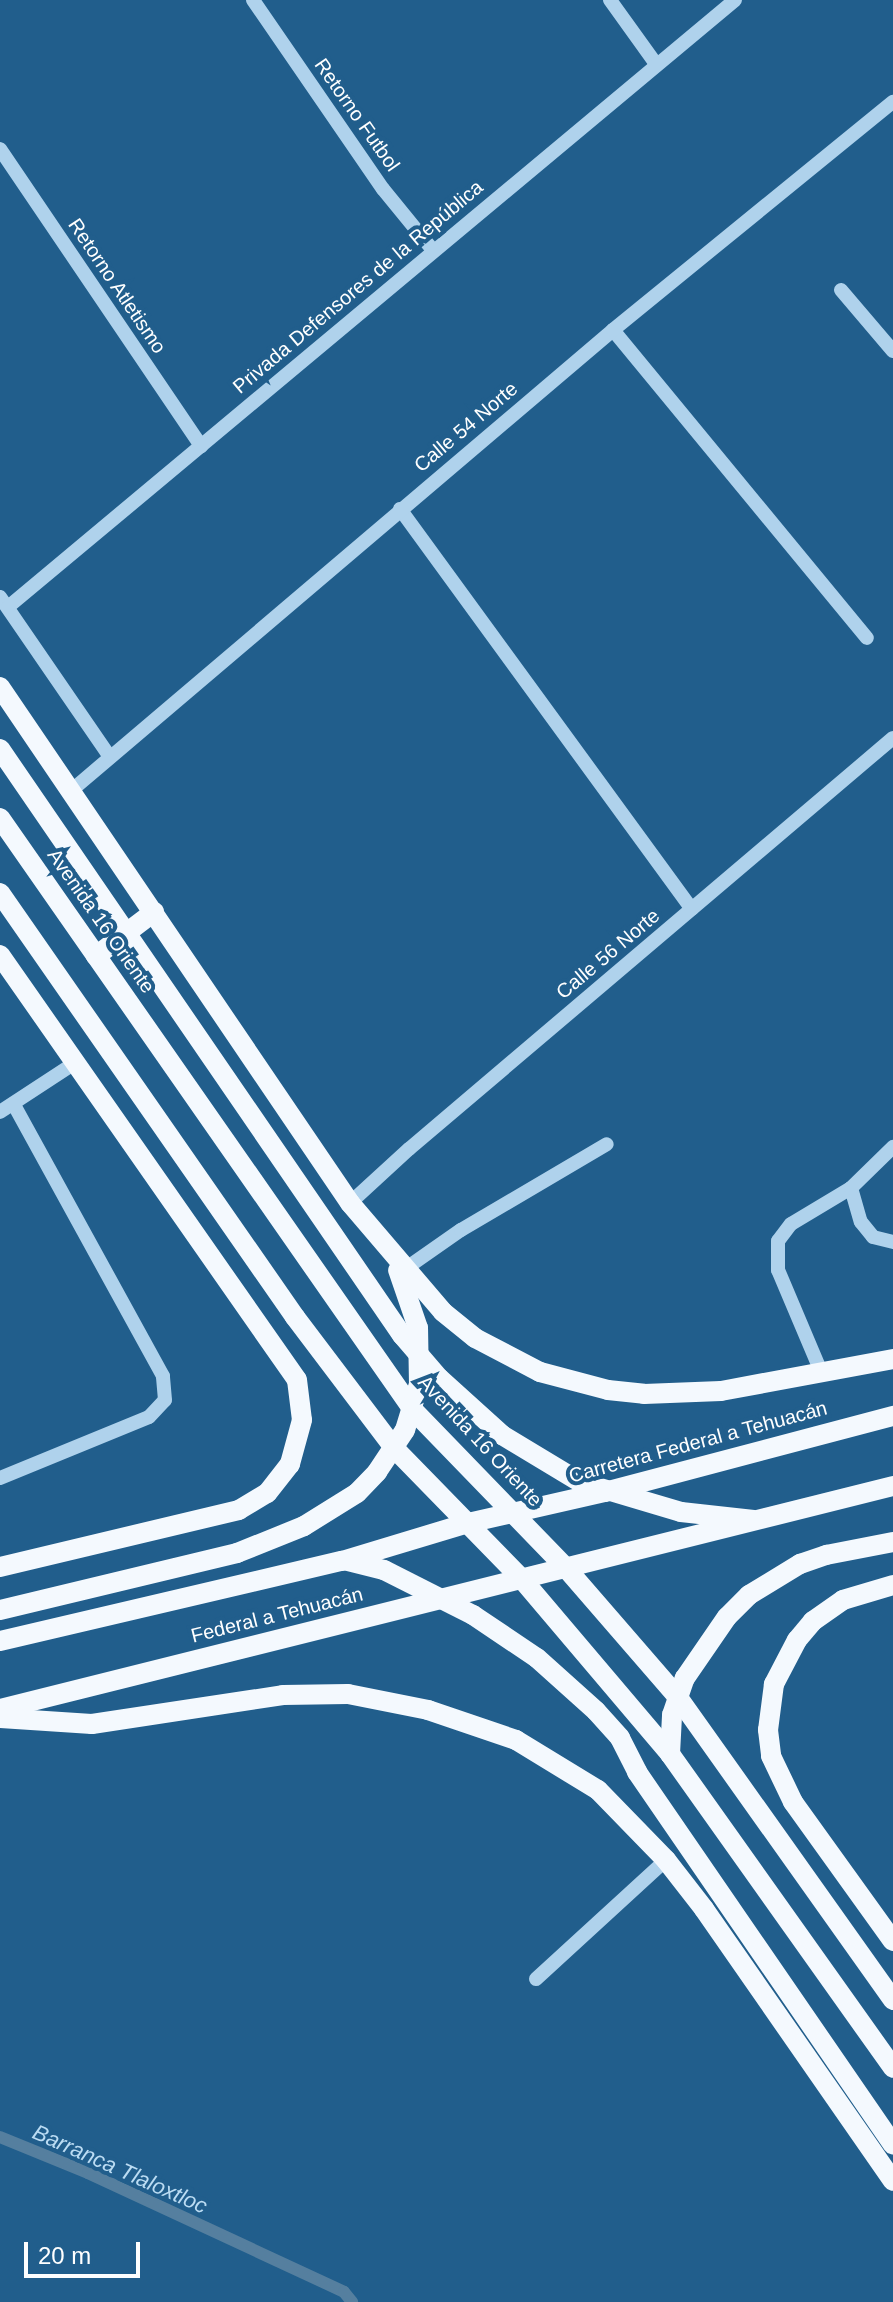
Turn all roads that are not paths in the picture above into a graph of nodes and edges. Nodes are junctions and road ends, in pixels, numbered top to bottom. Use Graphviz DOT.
graph roads {
  1 [pos="253,0"];
  2 [pos="610,0"];
  3 [pos="735,0"];
  4 [pos="656,64"];
  5 [pos="893,102"];
  6 [pos="0,149"];
  7 [pos="432,249"];
  8 [pos="841,290"];
  9 [pos="613,330"];
  10 [pos="893,351"];
  11 [pos="201,446"];
  12 [pos="400,509"];
  13 [pos="4,602"];
  14 [pos="867,638"];
  15 [pos="0,687"];
  16 [pos="893,738"];
  17 [pos="0,749"];
  18 [pos="110,757"];
  19 [pos="72,790"];
  20 [pos="0,818"];
  21 [pos="0,893"];
  22 [pos="692,909"];
  23 [pos="154,912"];
  24 [pos="126,933"];
  25 [pos="0,955"];
  26 [pos="96,956"];
  27 [pos="76,1062"];
  28 [pos="14,1105"];
  29 [pos="0,1112"];
  30 [pos="607,1144"];
  31 [pos="893,1147"];
  32 [pos="851,1188"];
  33 [pos="350,1203"];
  34 [pos="893,1242"];
  35 [pos="390,1252"];
  36 [pos="405,1269"];
  37 [pos="421,1357"];
  38 [pos="893,1359"];
  39 [pos="822,1374"];
  40 [pos="413,1410"];
  41 [pos="893,1416"];
  42 [pos="394,1448"];
  43 [pos="0,1478"];
  44 [pos="893,1486"];
  45 [pos="605,1492"];
  46 [pos="516,1514"];
  47 [pos="754,1520"];
  48 [pos="468,1523"];
  49 [pos="893,1542"];
  50 [pos="342,1561"];
  51 [pos="0,1567"];
  52 [pos="566,1568"];
  53 [pos="521,1578"];
  54 [pos="893,1585"];
  55 [pos="443,1598"];
  56 [pos="0,1610"];
  57 [pos="0,1641"];
  58 [pos="677,1696"];
  59 [pos="0,1709"];
  60 [pos="0,1718"];
  61 [pos="670,1754"];
  62 [pos="666,1860"];
  63 [pos="893,1941"];
  64 [pos="536,1979"];
  65 [pos="893,2000"];
  66 [pos="893,2068"];
  67 [pos="893,2145"];
  68 [pos="893,2181"];
  1 -- 7 [label="street, Retorno Futbol"];
  2 -- 4 [label="street"];
  3 -- 4 [label="street, Privada Defensores de la República"];
  4 -- 7 [label="street, Privada Defensores de la República"];
  5 -- 9 [label="street, Calle 54 Norte"];
  6 -- 11 [label="street, Retorno Atletismo"];
  7 -- 11 [label="street, Privada Defensores de la República"];
  8 -- 10 [label="street"];
  9 -- 12 [label="street, Calle 54 Norte"];
  9 -- 14 [label="street"];
  11 -- 13 [label="street, Privada Defensores de la República"];
  12 -- 18 [label="street, Calle 54 Norte"];
  12 -- 22 [label="street"];
  13 -- 18 [label="street, Privada Defensores de la República"];
  15 -- 19 [label="main road"];
  16 -- 22 [label="street, Calle 56 Norte"];
  17 -- 24 [label="main road"];
  18 -- 19 [label="street, Calle 54 Norte"];
  19 -- 23 [label="main road"];
  20 -- 26 [label="main road, Avenida 16 Oriente"];
  21 -- 42 [label="main road"];
  22 -- 33 [label="street, Calle 56 Norte"];
  23 -- 24 [label="main road"];
  23 -- 33 [label="main road"];
  24 -- 26 [label="main road"];
  24 -- 37 [label="main road"];
  25 -- 27 [label="main road"];
  26 -- 40 [label="main road, Avenida 16 Oriente"];
  27 -- 28 [label="street"];
  27 -- 51 [label="main road"];
  28 -- 29 [label="street"];
  28 -- 43 [label="street"];
  30 -- 36 [label="street"];
  31 -- 32 [label="street"];
  32 -- 34 [label="street"];
  32 -- 39 [label="street"];
  33 -- 35 [label="main road"];
  35 -- 36 [label="main road"];
  35 -- 37 [label="main road"];
  36 -- 39 [label="main road"];
  37 -- 40 [label="main road"];
  37 -- 45 [label="main road"];
  38 -- 39 [label="main road"];
  40 -- 42 [label="main road"];
  40 -- 46 [label="main road, Avenida 16 Oriente"];
  41 -- 45 [label="main road, Carretera Federal a Tehuacán"];
  42 -- 48 [label="main road"];
  42 -- 56 [label="main road"];
  44 -- 47 [label="main road"];
  45 -- 46 [label="main road, Carretera Federal a Tehuacán"];
  45 -- 47 [label="main road"];
  46 -- 48 [label="main road, Federal a Tehuacán"];
  46 -- 52 [label="main road, Avenida 16 Oriente"];
  47 -- 52 [label="main road"];
  48 -- 50 [label="main road, Federal a Tehuacán"];
  48 -- 53 [label="main road"];
  49 -- 58 [label="main road"];
  50 -- 55 [label="main road"];
  50 -- 57 [label="main road, Federal a Tehuacán"];
  52 -- 53 [label="main road, Federal a Tehuacán"];
  52 -- 58 [label="main road, Avenida 16 Oriente"];
  53 -- 55 [label="main road, Federal a Tehuacán"];
  53 -- 61 [label="main road"];
  54 -- 63 [label="main road"];
  55 -- 59 [label="main road, Federal a Tehuacán"];
  55 -- 67 [label="main road"];
  58 -- 61 [label="main road"];
  58 -- 65 [label="main road, Avenida 16 Oriente"];
  60 -- 62 [label="main road"];
  61 -- 66 [label="main road"];
  62 -- 64 [label="street"];
  62 -- 68 [label="main road"];
}
